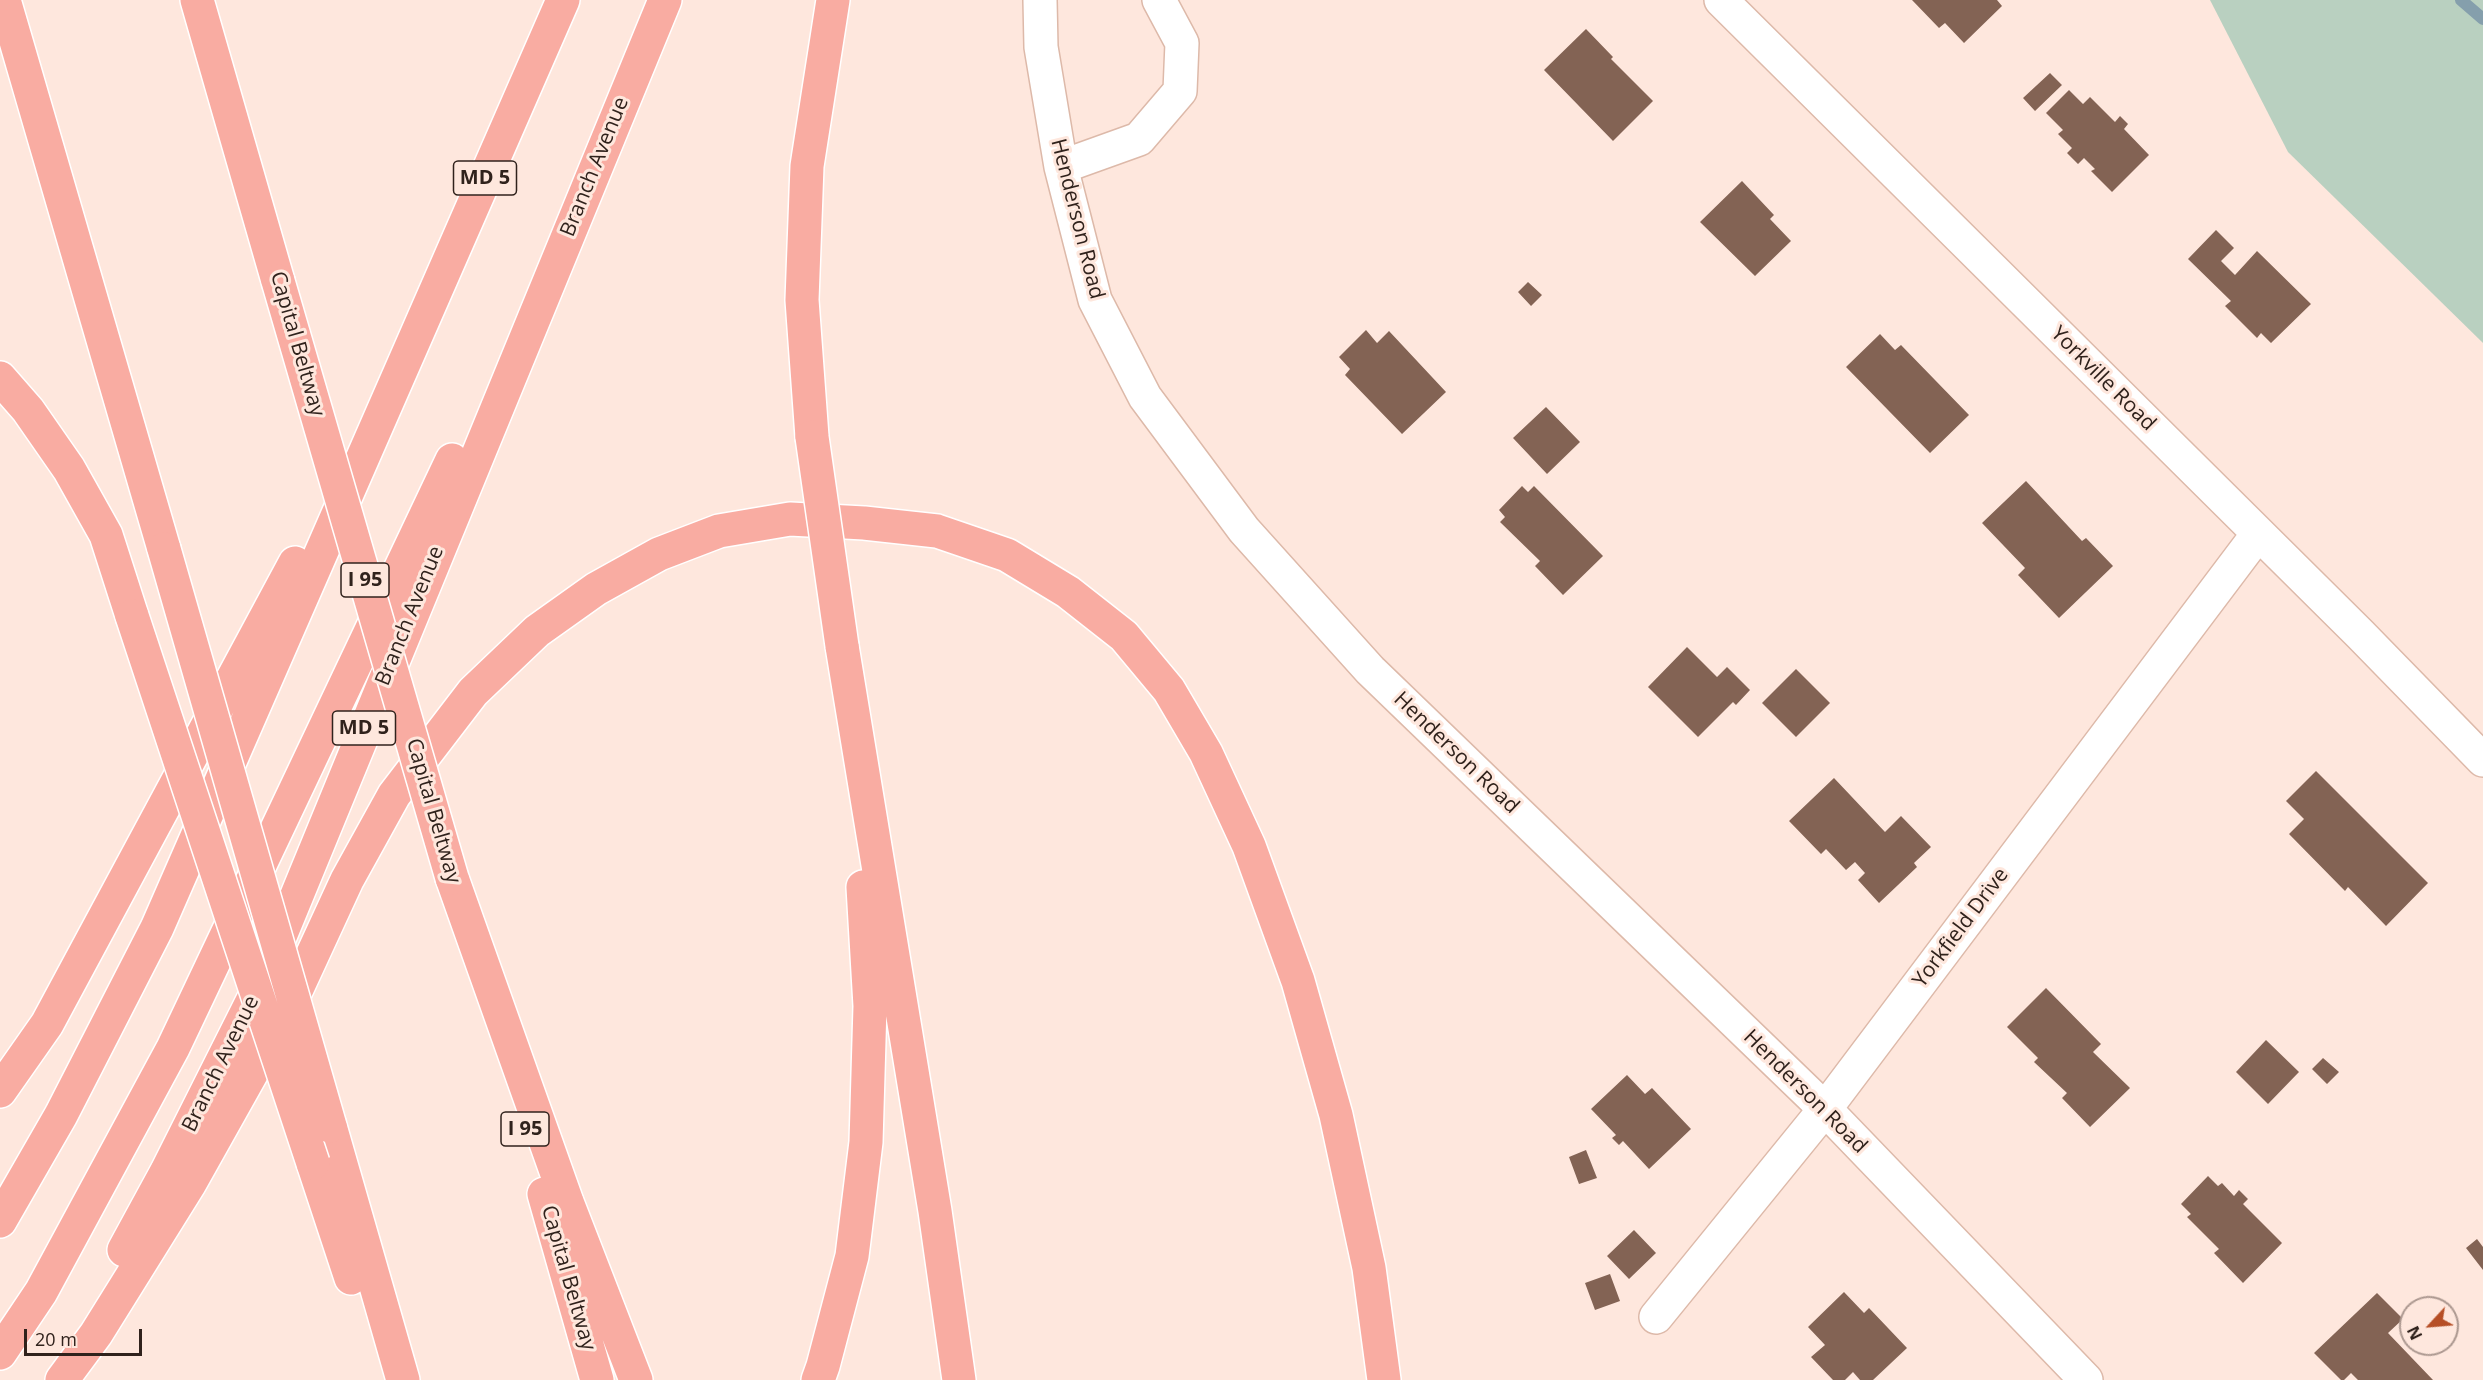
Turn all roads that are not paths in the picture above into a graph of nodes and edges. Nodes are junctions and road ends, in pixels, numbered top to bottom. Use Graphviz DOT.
graph roads {
  1 [pos="4,0"];
  2 [pos="197,0"];
  3 [pos="215,0"];
  4 [pos="563,0"];
  5 [pos="665,0"];
  6 [pos="833,0"];
  7 [pos="1040,0"];
  8 [pos="1159,0"];
  9 [pos="1720,0"];
  10 [pos="615,117"];
  11 [pos="1061,167"];
  12 [pos="278,281"];
  13 [pos="407,355"];
  14 [pos="0,378"];
  15 [pos="2258,534"];
  16 [pos="842,646"];
  17 [pos="2483,760"];
  18 [pos="452,878"];
  19 [pos="0,1091"];
  20 [pos="1825,1109"];
  21 [pos="0,1221"];
  22 [pos="1656,1317"];
  23 [pos="0,1353"];
  24 [pos="48,1380"];
  25 [pos="62,1380"];
  26 [pos="384,1380"];
  27 [pos="402,1380"];
  28 [pos="597,1380"];
  29 [pos="636,1380"];
  30 [pos="818,1380"];
  31 [pos="959,1380"];
  32 [pos="1384,1380"];
  33 [pos="2086,1380"];
  1 -- 27 [label="highway, bridge"];
  2 -- 12 [label="highway, Capital Beltway / I 95"];
  3 -- 12 [label="highway"];
  4 -- 13 [label="highway, MD 5"];
  5 -- 10 [label="highway, Branch Avenue / MD 5"];
  6 -- 16 [label="highway, bridge"];
  7 -- 11 [label="street, Henderson Road"];
  8 -- 11 [label="street"];
  9 -- 15 [label="street, Yorkville Road"];
  10 -- 23 [label="highway"];
  10 -- 24 [label="highway, Branch Avenue / MD 5"];
  11 -- 20 [label="street, Henderson Road"];
  12 -- 18 [label="highway, Capital Beltway / I 95, bridge"];
  13 -- 19 [label="highway"];
  13 -- 21 [label="highway, MD 5"];
  14 -- 26 [label="highway, bridge"];
  15 -- 17 [label="street, Yorkville Road"];
  15 -- 20 [label="street, Yorkfield Drive"];
  16 -- 30 [label="highway"];
  16 -- 31 [label="highway"];
  18 -- 28 [label="highway, Capital Beltway / I 95"];
  18 -- 29 [label="highway"];
  20 -- 22 [label="street, Yorkfield Drive"];
  20 -- 33 [label="street, Henderson Road"];
  25 -- 32 [label="highway"];
}
